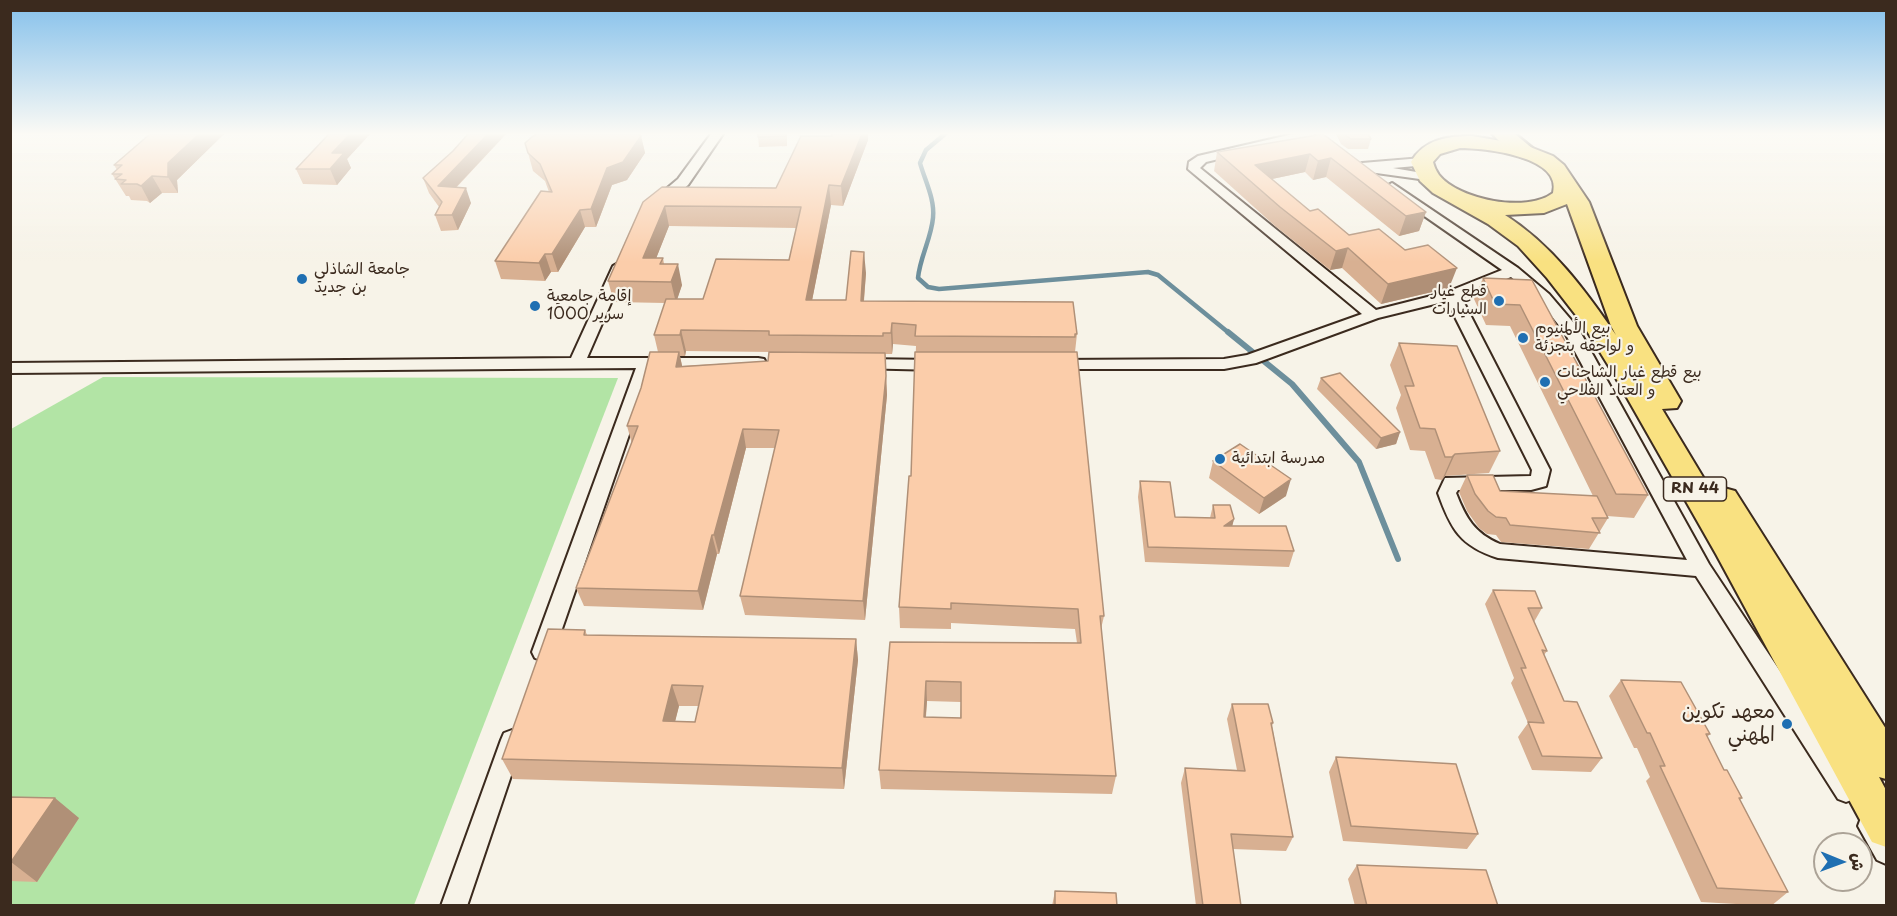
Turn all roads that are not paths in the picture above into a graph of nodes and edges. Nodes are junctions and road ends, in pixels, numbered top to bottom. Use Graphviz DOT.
graph roads {
  1 [pos="687,177"];
  2 [pos="1203,177"];
  3 [pos="1378,177"];
  4 [pos="1437,177"];
  5 [pos="1437,177"];
  6 [pos="1560,177"];
  7 [pos="1564,181"];
  8 [pos="648,211"];
  9 [pos="627,251"];
  10 [pos="1513,271"];
  11 [pos="1452,295"];
  12 [pos="1373,315"];
  13 [pos="577,363"];
  14 [pos="646,363"];
  15 [pos="777,364"];
  16 [pos="848,364"];
  17 [pos="956,365"];
  18 [pos="1039,365"];
  19 [pos="10,368"];
  20 [pos="1702,569"];
  21 [pos="538,667"];
  22 [pos="518,723"];
  23 [pos="1887,762"];
  24 [pos="1887,828"];
  25 [pos="1887,852"];
  26 [pos="454,906"];
  1 -- 8 [label="street"];
  2 -- 12 [label="street"];
  3 -- 10 [label="street"];
  4 -- 7 [label="highway"];
  5 -- 24 [label="highway, RN 44"];
  6 -- 7 [label="highway"];
  7 -- 23 [label="highway, RN 44"];
  9 -- 13 [label="street"];
  10 -- 11 [label="street"];
  10 -- 20 [label="street"];
  11 -- 12 [label="street"];
  11 -- 20 [label="street"];
  12 -- 18 [label="street"];
  13 -- 14 [label="street"];
  13 -- 19 [label="street"];
  14 -- 15 [label="street"];
  14 -- 21 [label="street"];
  16 -- 17 [label="street"];
  20 -- 25 [label="street"];
  22 -- 26 [label="street"];
}
